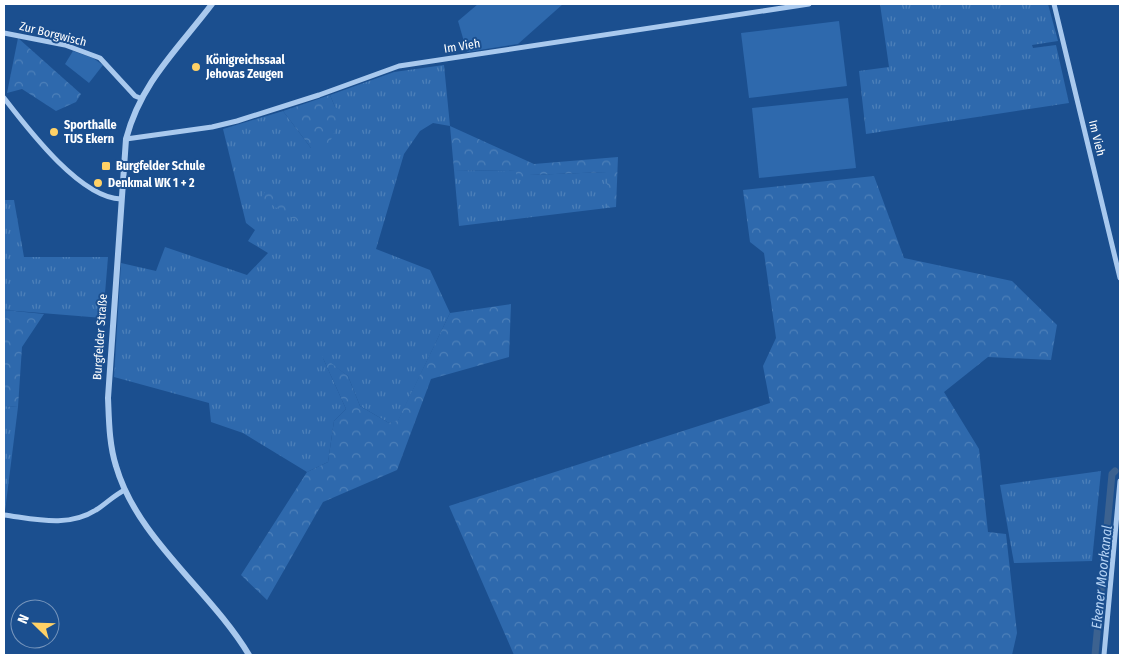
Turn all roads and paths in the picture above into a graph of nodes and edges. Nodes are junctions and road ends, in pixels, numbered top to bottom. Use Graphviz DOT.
graph roads {
  1 [pos="212,4"];
  2 [pos="808,4"];
  3 [pos="1054,4"];
  4 [pos="4,33"];
  5 [pos="4,98"];
  6 [pos="140,98"];
  7 [pos="126,139"];
  8 [pos="120,199"];
  9 [pos="1120,278"];
  10 [pos="1120,481"];
  11 [pos="125,490"];
  12 [pos="4,515"];
  13 [pos="249,655"];
  14 [pos="1104,655"];
  1 -- 6 [label="street, Burgfelder Straße"];
  2 -- 7 [label="street, Im Vieh"];
  3 -- 9 [label="street, Im Vieh"];
  4 -- 6 [label="street, Zur Borgwisch"];
  5 -- 8 [label="street"];
  6 -- 7 [label="street, Burgfelder Straße"];
  7 -- 8 [label="street, Burgfelder Straße"];
  8 -- 11 [label="street, Burgfelder Straße"];
  10 -- 14 [label="street"];
  11 -- 12 [label="street"];
  11 -- 13 [label="street, Burgfelder Straße"];
}
